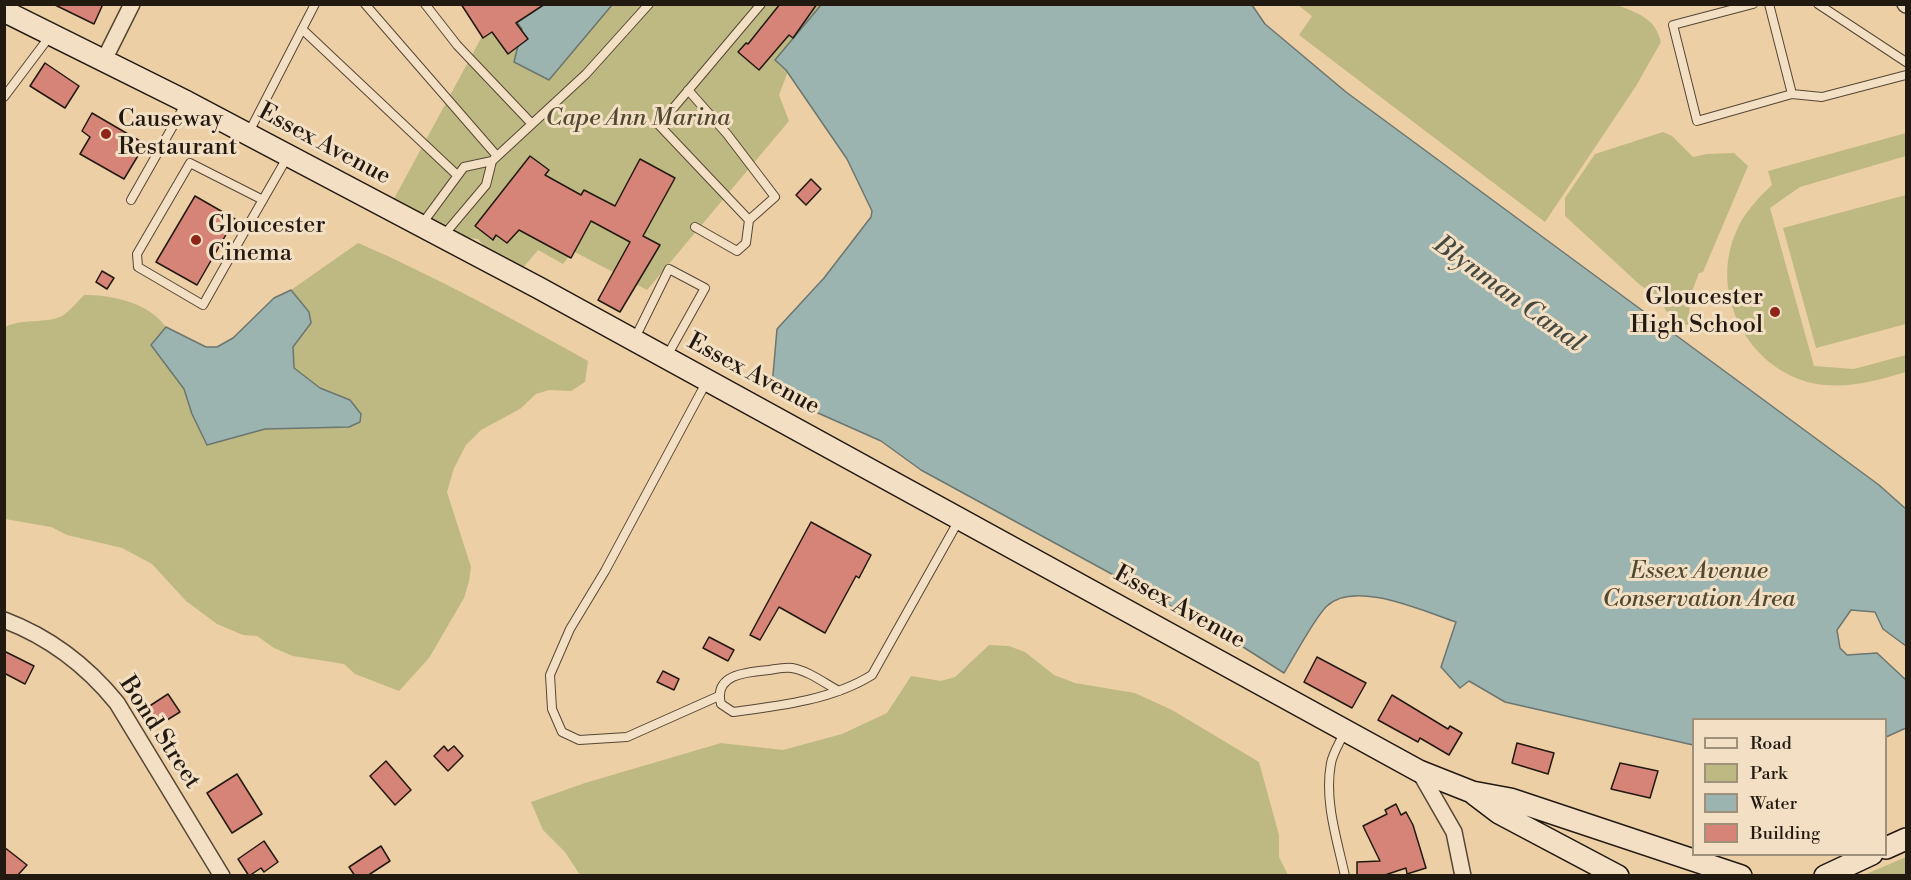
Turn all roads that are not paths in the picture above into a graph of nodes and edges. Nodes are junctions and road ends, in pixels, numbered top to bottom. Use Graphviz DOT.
graph roads {
  1 [pos="132,4"];
  2 [pos="315,4"];
  3 [pos="365,4"];
  4 [pos="425,4"];
  5 [pos="649,4"];
  6 [pos="761,4"];
  7 [pos="1753,4"];
  8 [pos="1769,4"];
  9 [pos="1818,4"];
  10 [pos="4,12"];
  11 [pos="302,29"];
  12 [pos="51,34"];
  13 [pos="104,60"];
  14 [pos="1906,62"];
  15 [pos="1906,75"];
  16 [pos="688,90"];
  17 [pos="1792,94"];
  18 [pos="4,98"];
  19 [pos="187,102"];
  20 [pos="532,124"];
  21 [pos="248,134"];
  22 [pos="288,155"];
  23 [pos="494,158"];
  24 [pos="458,175"];
  25 [pos="131,200"];
  26 [pos="263,200"];
  27 [pos="749,220"];
  28 [pos="421,226"];
  29 [pos="695,227"];
  30 [pos="442,237"];
  31 [pos="634,340"];
  32 [pos="666,357"];
  33 [pos="707,380"];
  34 [pos="961,517"];
  35 [pos="4,620"];
  36 [pos="839,691"];
  37 [pos="718,696"];
  38 [pos="1346,728"];
  39 [pos="1419,771"];
  40 [pos="1472,792"];
  41 [pos="1906,839"];
  42 [pos="1887,848"];
  43 [pos="1870,856"];
  44 [pos="222,876"];
  45 [pos="1346,876"];
  46 [pos="1463,876"];
  47 [pos="1618,876"];
  48 [pos="1741,876"];
  49 [pos="1825,876"];
  1 -- 13 [label="street"];
  2 -- 11 [label="lane"];
  3 -- 23 [label="lane"];
  4 -- 20 [label="lane"];
  5 -- 20 [label="lane"];
  6 -- 16 [label="lane"];
  7 -- 17 [label="lane"];
  8 -- 17 [label="lane"];
  9 -- 14 [label="lane"];
  10 -- 12 [label="street, Essex Avenue"];
  11 -- 21 [label="lane"];
  11 -- 24 [label="lane"];
  12 -- 13 [label="street, Essex Avenue"];
  12 -- 18 [label="lane"];
  13 -- 19 [label="street, Essex Avenue"];
  15 -- 17 [label="lane"];
  16 -- 27 [label="lane"];
  16 -- 27 [label="lane"];
  19 -- 21 [label="street, Essex Avenue"];
  19 -- 25 [label="lane"];
  20 -- 23 [label="lane"];
  21 -- 22 [label="street, Essex Avenue"];
  22 -- 26 [label="lane"];
  22 -- 28 [label="street, Essex Avenue"];
  23 -- 24 [label="lane"];
  23 -- 30 [label="lane"];
  24 -- 28 [label="lane"];
  26 -- 26 [label="lane"];
  27 -- 29 [label="lane"];
  28 -- 30 [label="street, Essex Avenue"];
  30 -- 31 [label="street, Essex Avenue"];
  31 -- 32 [label="street, Essex Avenue"];
  31 -- 32 [label="lane"];
  32 -- 33 [label="street, Essex Avenue"];
  33 -- 34 [label="street, Essex Avenue"];
  33 -- 37 [label="lane"];
  34 -- 36 [label="lane"];
  34 -- 38 [label="street, Essex Avenue"];
  35 -- 44 [label="street, Bond Street"];
  36 -- 37 [label="lane"];
  36 -- 37 [label="lane"];
  38 -- 39 [label="street, Essex Avenue"];
  38 -- 45 [label="lane"];
  39 -- 40 [label="street, Essex Avenue"];
  39 -- 46 [label="street"];
  40 -- 47 [label="street, Essex Avenue"];
  40 -- 48 [label="street, Essex Avenue"];
  41 -- 42 [label="street"];
  43 -- 49 [label="street"];
}
